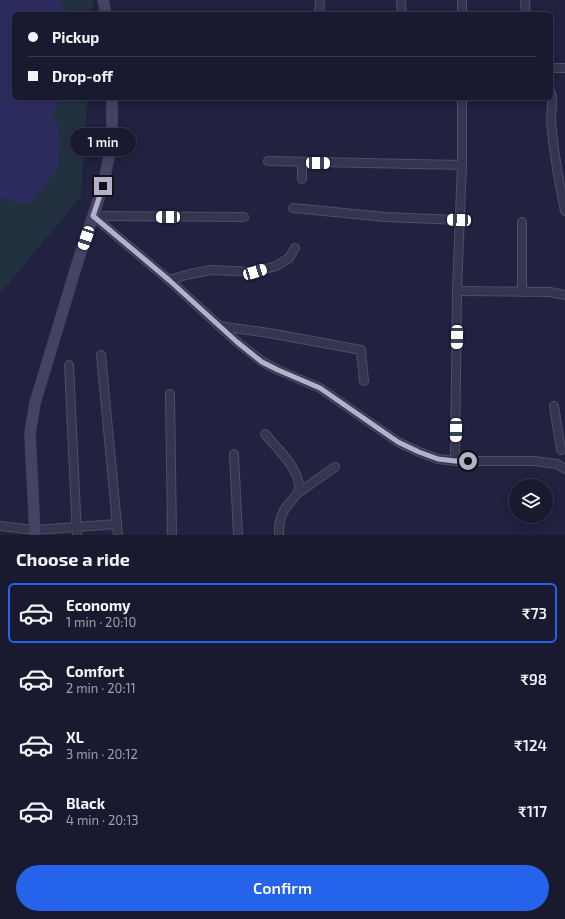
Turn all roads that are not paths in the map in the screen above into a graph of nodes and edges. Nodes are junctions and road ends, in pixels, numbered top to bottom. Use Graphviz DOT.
graph roads {
  1 [pos="103,0"];
  2 [pos="320,0"];
  3 [pos="401,0"];
  4 [pos="462,0"];
  5 [pos="525,0"];
  6 [pos="106,12"];
  7 [pos="319,12"];
  8 [pos="402,12"];
  9 [pos="462,12"];
  10 [pos="526,12"];
  11 [pos="553,68"];
  12 [pos="565,68"];
  13 [pos="112,100"];
  14 [pos="462,100"];
  15 [pos="553,100"];
  16 [pos="268,161"];
  17 [pos="302,163"];
  18 [pos="462,165"];
  19 [pos="302,179"];
  20 [pos="293,208"];
  21 [pos="565,211"];
  22 [pos="93,216"];
  23 [pos="244,217"];
  24 [pos="459,220"];
  25 [pos="522,222"];
  26 [pos="295,248"];
  27 [pos="169,280"];
  28 [pos="457,291"];
  29 [pos="522,292"];
  30 [pos="565,294"];
  31 [pos="219,326"];
  32 [pos="101,355"];
  33 [pos="69,365"];
  34 [pos="364,381"];
  35 [pos="170,394"];
  36 [pos="554,406"];
  37 [pos="265,434"];
  38 [pos="565,441"];
  39 [pos="561,450"];
  40 [pos="234,454"];
  41 [pos="455,461"];
  42 [pos="557,464"];
  43 [pos="335,467"];
  44 [pos="565,469"];
  45 [pos="298,492"];
  46 [pos="117,524"];
  47 [pos="0,526"];
  48 [pos="77,531"];
  49 [pos="35,532"];
  50 [pos="118,535"];
  51 [pos="172,535"];
  52 [pos="238,535"];
  53 [pos="279,535"];
  1 -- 6 [label="street"];
  2 -- 7 [label="street"];
  3 -- 8 [label="street"];
  4 -- 9 [label="street"];
  5 -- 10 [label="street"];
  11 -- 12 [label="street"];
  13 -- 22 [label="street"];
  14 -- 18 [label="street"];
  15 -- 21 [label="street"];
  16 -- 17 [label="street"];
  17 -- 18 [label="street"];
  17 -- 19 [label="street"];
  18 -- 24 [label="street"];
  20 -- 24 [label="street"];
  22 -- 23 [label="street"];
  22 -- 27 [label="street"];
  22 -- 49 [label="street"];
  24 -- 28 [label="street"];
  25 -- 29 [label="street"];
  26 -- 27 [label="street"];
  27 -- 31 [label="street"];
  28 -- 29 [label="street"];
  28 -- 41 [label="street"];
  29 -- 30 [label="street"];
  31 -- 34 [label="street"];
  31 -- 41 [label="street"];
  32 -- 46 [label="street"];
  33 -- 48 [label="street"];
  35 -- 51 [label="street"];
  36 -- 39 [label="street"];
  37 -- 45 [label="street"];
  38 -- 39 [label="street"];
  39 -- 42 [label="street"];
  40 -- 52 [label="street"];
  41 -- 42 [label="street"];
  42 -- 44 [label="street"];
  43 -- 45 [label="street"];
  45 -- 53 [label="street"];
  46 -- 48 [label="street"];
  46 -- 50 [label="street"];
  47 -- 49 [label="street"];
  48 -- 49 [label="street"];
}
